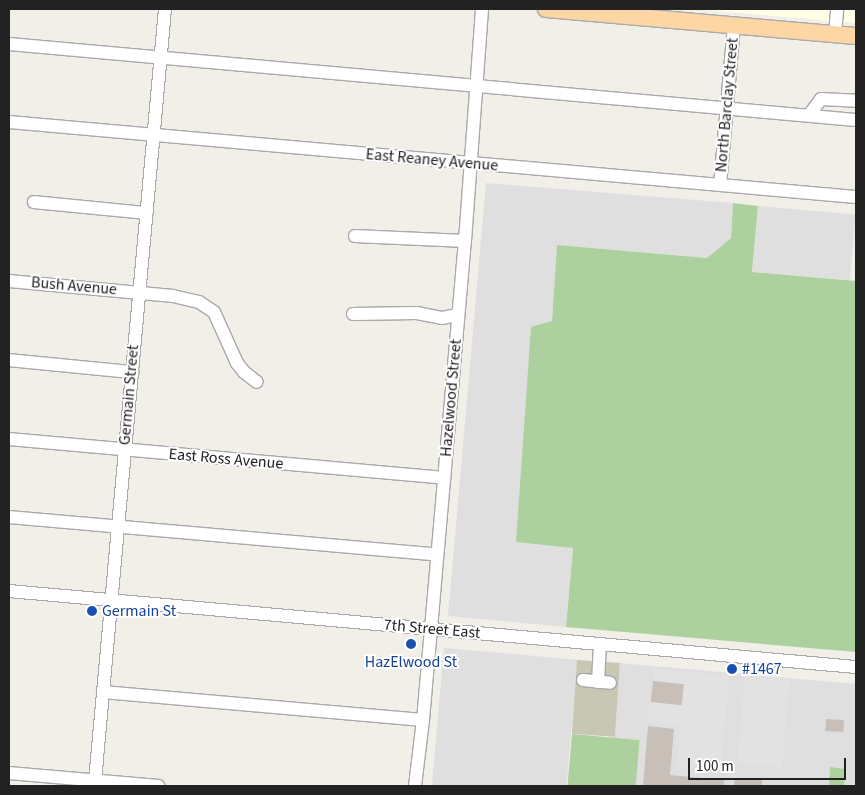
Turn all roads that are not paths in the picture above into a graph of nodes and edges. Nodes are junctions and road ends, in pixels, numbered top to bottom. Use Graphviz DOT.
graph roads {
  1 [pos="165,9"];
  2 [pos="482,9"];
  3 [pos="546,9"];
  4 [pos="837,9"];
  5 [pos="734,25"];
  6 [pos="835,34"];
  7 [pos="856,36"];
  8 [pos="9,44"];
  9 [pos="160,58"];
  10 [pos="476,87"];
  11 [pos="856,101"];
  12 [pos="726,108"];
  13 [pos="809,115"];
  14 [pos="856,120"];
  15 [pos="9,122"];
  16 [pos="153,135"];
  17 [pos="472,164"];
  18 [pos="720,185"];
  19 [pos="856,197"];
  20 [pos="34,202"];
  21 [pos="146,213"];
  22 [pos="355,236"];
  23 [pos="465,241"];
  24 [pos="9,280"];
  25 [pos="139,292"];
  26 [pos="353,314"];
  27 [pos="458,315"];
  28 [pos="9,360"];
  29 [pos="132,372"];
  30 [pos="257,382"];
  31 [pos="9,439"];
  32 [pos="125,450"];
  33 [pos="444,478"];
  34 [pos="9,517"];
  35 [pos="118,527"];
  36 [pos="436,554"];
  37 [pos="9,590"];
  38 [pos="111,600"];
  39 [pos="430,629"];
  40 [pos="600,645"];
  41 [pos="856,667"];
  42 [pos="583,680"];
  43 [pos="103,692"];
  44 [pos="423,720"];
  45 [pos="9,773"];
  46 [pos="95,780"];
  47 [pos="158,786"];
  48 [pos="415,786"];
  1 -- 9 [label="street, Germain Street"];
  2 -- 10 [label="street, Hazelwood Street"];
  3 -- 5 [label="main road"];
  4 -- 6 [label="street"];
  5 -- 6 [label="main road"];
  5 -- 12 [label="street, North Barclay Street"];
  6 -- 7 [label="main road"];
  8 -- 9 [label="street"];
  9 -- 10 [label="street"];
  9 -- 16 [label="street, Germain Street"];
  10 -- 12 [label="street"];
  10 -- 17 [label="street, Hazelwood Street"];
  11 -- 13 [label="street"];
  12 -- 13 [label="street"];
  12 -- 18 [label="street, North Barclay Street"];
  13 -- 14 [label="street"];
  15 -- 16 [label="street, East Reaney Avenue"];
  16 -- 17 [label="street, East Reaney Avenue"];
  16 -- 21 [label="street, Germain Street"];
  17 -- 18 [label="street, East Reaney Avenue"];
  17 -- 23 [label="street, Hazelwood Street"];
  18 -- 19 [label="street, East Reaney Avenue"];
  20 -- 21 [label="street"];
  21 -- 25 [label="street, Germain Street"];
  22 -- 23 [label="street"];
  23 -- 27 [label="street, Hazelwood Street"];
  24 -- 25 [label="street, Bush Avenue"];
  25 -- 29 [label="street, Germain Street"];
  25 -- 30 [label="street, Bush Avenue"];
  26 -- 27 [label="street"];
  27 -- 33 [label="street, Hazelwood Street"];
  28 -- 29 [label="street"];
  29 -- 32 [label="street, Germain Street"];
  31 -- 32 [label="street, East Ross Avenue"];
  32 -- 33 [label="street, East Ross Avenue"];
  32 -- 35 [label="street, Germain Street"];
  33 -- 36 [label="street, Hazelwood Street"];
  34 -- 35 [label="street"];
  35 -- 36 [label="street"];
  35 -- 38 [label="street, Germain Street"];
  36 -- 39 [label="street, Hazelwood Street"];
  37 -- 38 [label="street, 7th Street East"];
  38 -- 39 [label="street, 7th Street East"];
  38 -- 43 [label="street, Germain Street"];
  39 -- 40 [label="street, 7th Street East"];
  39 -- 44 [label="street, Hazelwood Street"];
  40 -- 41 [label="street, 7th Street East"];
  40 -- 42 [label="street"];
  43 -- 44 [label="street"];
  43 -- 46 [label="street, Germain Street"];
  44 -- 48 [label="street, Hazelwood Street"];
  45 -- 46 [label="street"];
  46 -- 47 [label="street"];
}
